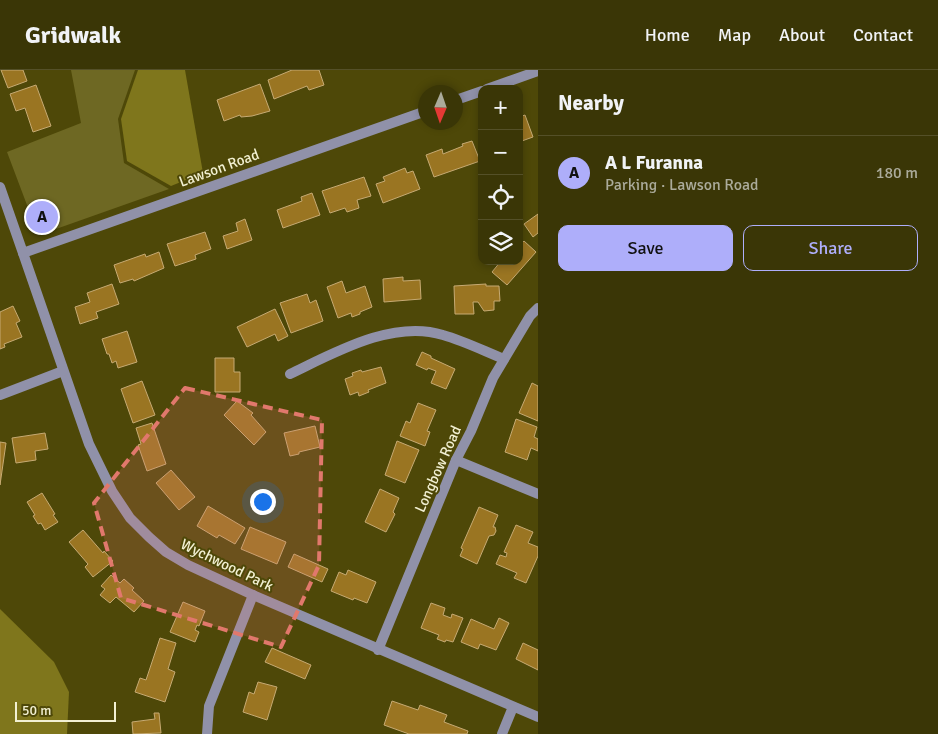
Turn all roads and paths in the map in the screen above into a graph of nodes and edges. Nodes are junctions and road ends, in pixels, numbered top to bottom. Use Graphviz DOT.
graph roads {
  1 [pos="538,71"];
  2 [pos="498,85"];
  3 [pos="478,92"];
  4 [pos="463,98"];
  5 [pos="418,114"];
  6 [pos="0,188"];
  7 [pos="23,253"];
  8 [pos="538,308"];
  9 [pos="504,359"];
  10 [pos="63,371"];
  11 [pos="290,374"];
  12 [pos="0,395"];
  13 [pos="456,460"];
  14 [pos="538,494"];
  15 [pos="253,595"];
  16 [pos="378,650"];
  17 [pos="513,707"];
  18 [pos="538,717"];
  19 [pos="207,734"];
  20 [pos="502,734"];
  1 -- 2 [label="street"];
  3 -- 4 [label="street"];
  5 -- 7 [label="street, Lawson Road"];
  6 -- 7 [label="street, Wychwood Park"];
  7 -- 10 [label="street, Wychwood Park"];
  8 -- 9 [label="street, Longbow Road"];
  9 -- 11 [label="street"];
  9 -- 13 [label="street, Longbow Road"];
  10 -- 12 [label="street"];
  10 -- 15 [label="street, Wychwood Park"];
  13 -- 14 [label="street"];
  13 -- 16 [label="street, Longbow Road"];
  15 -- 16 [label="street, Wychwood Park"];
  15 -- 19 [label="street"];
  16 -- 17 [label="street, Wychwood Park"];
  17 -- 18 [label="street, Wychwood Park"];
  17 -- 20 [label="street"];
}
